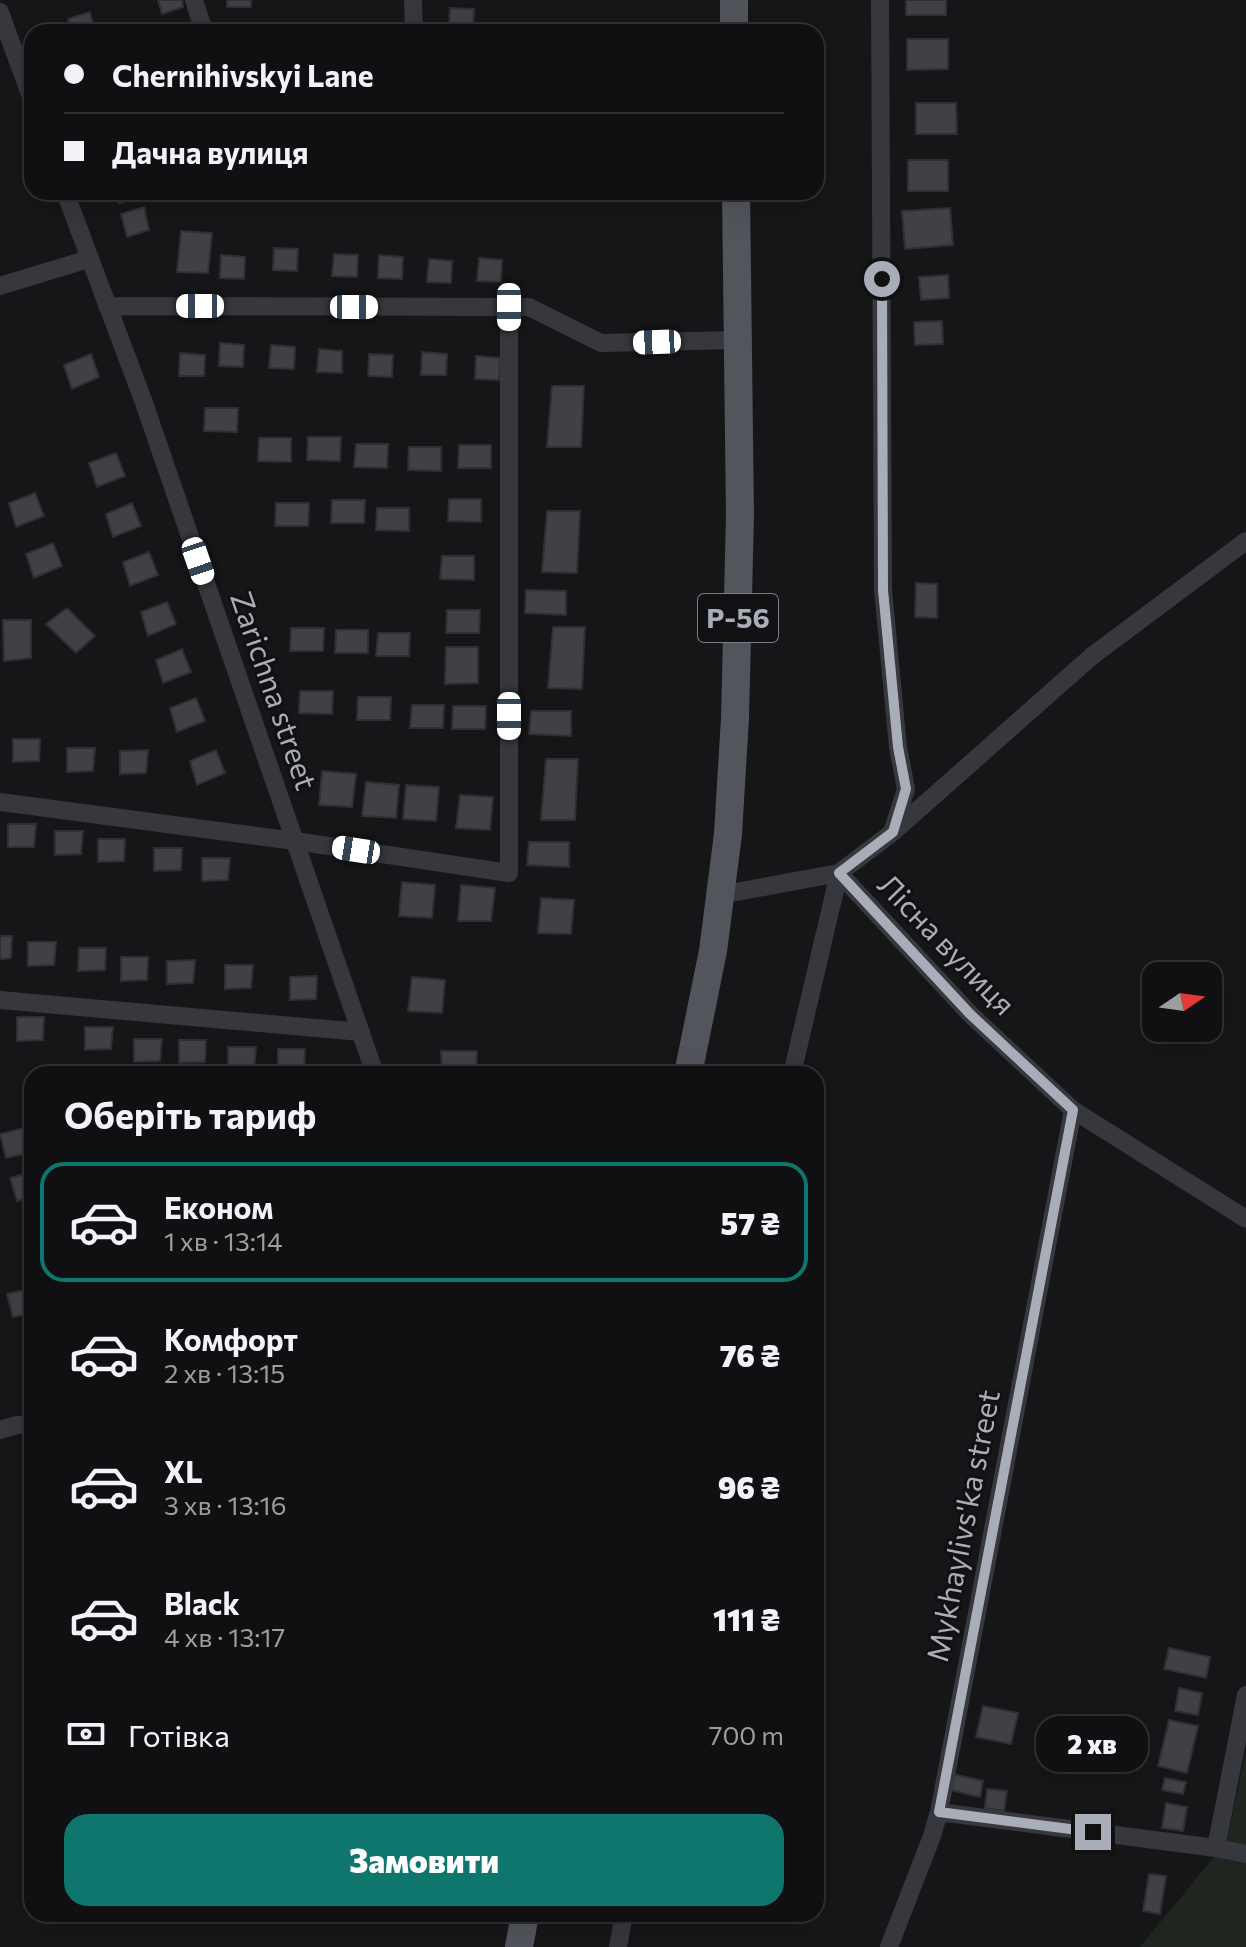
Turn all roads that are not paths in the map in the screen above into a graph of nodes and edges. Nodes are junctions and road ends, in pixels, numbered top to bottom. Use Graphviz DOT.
graph roads {
  1 [pos="194,0"];
  2 [pos="413,0"];
  3 [pos="734,0"];
  4 [pos="880,0"];
  5 [pos="0,12"];
  6 [pos="199,24"];
  7 [pos="414,24"];
  8 [pos="734,24"];
  9 [pos="24,74"];
  10 [pos="68,200"];
  11 [pos="736,200"];
  12 [pos="89,259"];
  13 [pos="0,286"];
  14 [pos="107,306"];
  15 [pos="509,307"];
  16 [pos="738,340"];
  17 [pos="1246,541"];
  18 [pos="0,802"];
  19 [pos="893,832"];
  20 [pos="295,841"];
  21 [pos="839,873"];
  22 [pos="720,895"];
  23 [pos="0,1000"];
  24 [pos="361,1032"];
  25 [pos="372,1066"];
  26 [pos="690,1066"];
  27 [pos="794,1066"];
  28 [pos="1073,1110"];
  29 [pos="1246,1219"];
  30 [pos="1246,1695"];
  31 [pos="939,1812"];
  32 [pos="1216,1848"];
  33 [pos="1246,1854"];
  34 [pos="524,1922"];
  35 [pos="533,1922"];
  36 [pos="623,1922"];
  37 [pos="519,1947"];
  38 [pos="531,1947"];
  39 [pos="618,1947"];
  40 [pos="889,1947"];
  1 -- 6 [label="street"];
  2 -- 7 [label="street"];
  3 -- 8 [label="main road"];
  4 -- 19 [label="street"];
  5 -- 9 [label="street"];
  10 -- 12 [label="street, Zarichna street"];
  11 -- 16 [label="main road, Р-56"];
  12 -- 13 [label="street"];
  12 -- 14 [label="street, Zarichna street"];
  14 -- 15 [label="street"];
  14 -- 20 [label="street, Zarichna street"];
  15 -- 16 [label="street"];
  15 -- 20 [label="street"];
  16 -- 22 [label="main road, Р-56"];
  17 -- 19 [label="street, Лісна вулиця"];
  18 -- 20 [label="street"];
  19 -- 21 [label="street, Лісна вулиця"];
  20 -- 24 [label="street, Zarichna street"];
  21 -- 22 [label="street"];
  21 -- 27 [label="street"];
  21 -- 28 [label="street, Лісна вулиця"];
  22 -- 26 [label="main road, Р-56"];
  23 -- 24 [label="street"];
  24 -- 25 [label="street, Zarichna street"];
  28 -- 29 [label="street, Лісна вулиця"];
  28 -- 31 [label="street, Mykhaylivsʹka street"];
  30 -- 32 [label="street"];
  31 -- 32 [label="street"];
  31 -- 40 [label="street, Mykhaylivsʹka street"];
  32 -- 33 [label="street"];
  34 -- 37 [label="main road"];
  35 -- 38 [label="main road"];
  36 -- 39 [label="street"];
}
